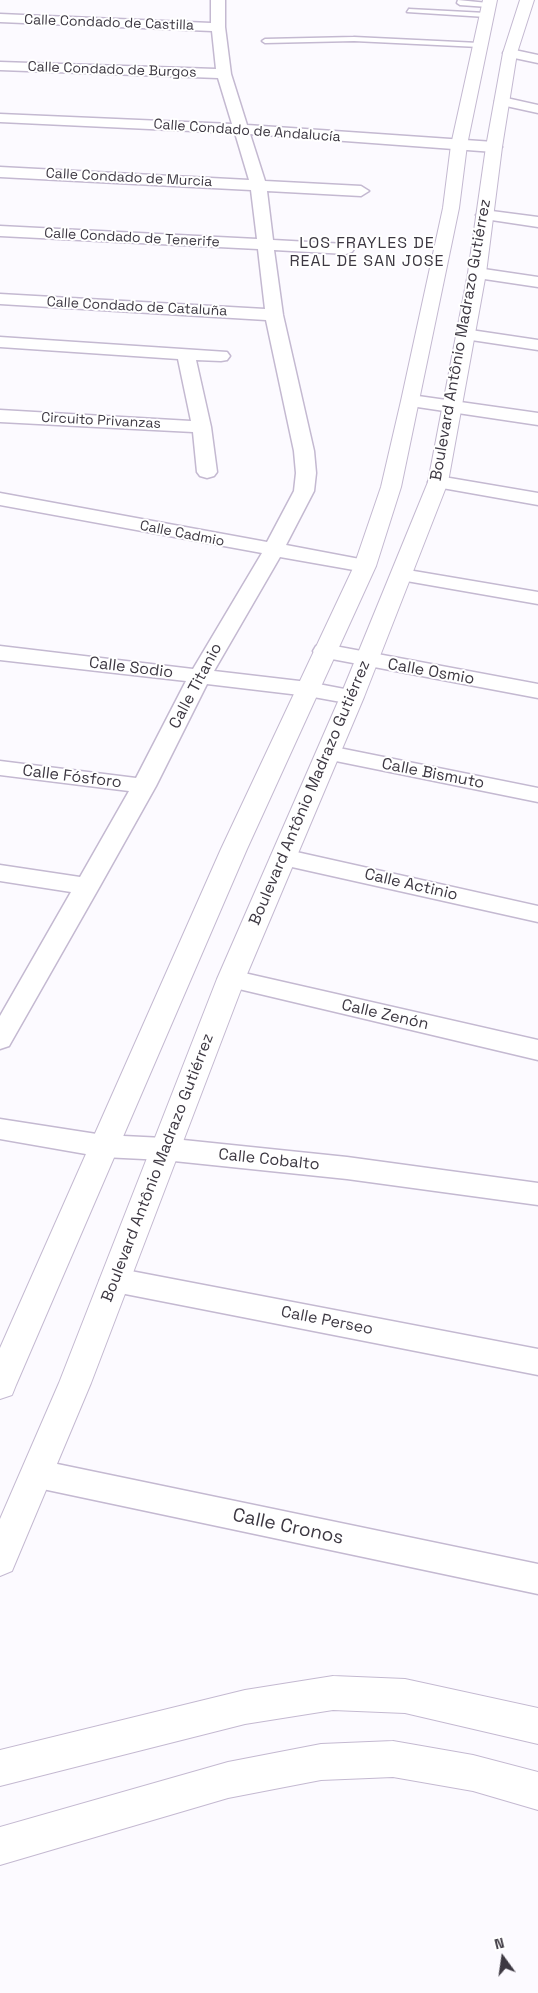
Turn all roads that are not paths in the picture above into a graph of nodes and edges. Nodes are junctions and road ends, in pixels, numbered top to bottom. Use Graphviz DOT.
graph roads {
  1 [pos="218,0"];
  2 [pos="461,0"];
  3 [pos="527,0"];
  4 [pos="488,7"];
  5 [pos="409,11"];
  6 [pos="0,18"];
  7 [pos="534,22"];
  8 [pos="218,28"];
  9 [pos="266,41"];
  10 [pos="479,45"];
  11 [pos="512,45"];
  12 [pos="538,59"];
  13 [pos="0,66"];
  14 [pos="224,74"];
  15 [pos="502,101"];
  16 [pos="538,108"];
  17 [pos="0,118"];
  18 [pos="240,129"];
  19 [pos="458,145"];
  20 [pos="494,147"];
  21 [pos="0,172"];
  22 [pos="258,184"];
  23 [pos="361,191"];
  24 [pos="484,216"];
  25 [pos="538,222"];
  26 [pos="0,231"];
  27 [pos="264,245"];
  28 [pos="346,249"];
  29 [pos="477,273"];
  30 [pos="538,282"];
  31 [pos="0,299"];
  32 [pos="274,315"];
  33 [pos="464,334"];
  34 [pos="0,342"];
  35 [pos="538,345"];
  36 [pos="186,354"];
  37 [pos="221,356"];
  38 [pos="411,402"];
  39 [pos="452,406"];
  40 [pos="0,416"];
  41 [pos="538,419"];
  42 [pos="202,427"];
  43 [pos="207,472"];
  44 [pos="438,482"];
  45 [pos="0,499"];
  46 [pos="538,499"];
  47 [pos="273,550"];
  48 [pos="365,566"];
  49 [pos="402,575"];
  50 [pos="538,598"];
  51 [pos="324,651"];
  52 [pos="0,653"];
  53 [pos="366,660"];
  54 [pos="200,676"];
  55 [pos="308,689"];
  56 [pos="538,691"];
  57 [pos="352,697"];
  58 [pos="328,753"];
  59 [pos="0,768"];
  60 [pos="144,786"];
  61 [pos="538,795"];
  62 [pos="283,857"];
  63 [pos="0,873"];
  64 [pos="88,886"];
  65 [pos="538,914"];
  66 [pos="231,979"];
  67 [pos="12,994"];
  68 [pos="0,1039"];
  69 [pos="538,1050"];
  70 [pos="0,1129"];
  71 [pos="103,1146"];
  72 [pos="164,1149"];
  73 [pos="538,1194"];
  74 [pos="115,1280"];
  75 [pos="538,1362"];
  76 [pos="0,1385"];
  77 [pos="38,1474"];
  78 [pos="0,1560"];
  79 [pos="538,1579"];
  80 [pos="538,1726"];
  81 [pos="0,1768"];
  82 [pos="538,1791"];
  83 [pos="0,1846"];
  1 -- 8 [label="street, Calle Titanio"];
  2 -- 4 [label="lane"];
  3 -- 11 [label="street, Boulevard Antônio Madrazo Gutiérrez"];
  4 -- 5 [label="lane"];
  4 -- 10 [label="street, Boulevard Antônio Madrazo Gutiérrez"];
  6 -- 8 [label="street, Calle Condado de Castilla"];
  7 -- 11 [label="street"];
  8 -- 14 [label="street, Calle Titanio"];
  9 -- 10 [label="lane"];
  10 -- 19 [label="street, Boulevard Antônio Madrazo Gutiérrez"];
  11 -- 12 [label="street"];
  11 -- 15 [label="street, Boulevard Antônio Madrazo Gutiérrez"];
  13 -- 14 [label="street, Calle Condado de Burgos"];
  14 -- 18 [label="street, Calle Titanio"];
  15 -- 16 [label="street"];
  15 -- 20 [label="street, Boulevard Antônio Madrazo Gutiérrez"];
  17 -- 18 [label="street, Calle Condado de Andalucía"];
  18 -- 19 [label="street, Calle Condado de Andalucía"];
  18 -- 22 [label="street, Calle Titanio"];
  19 -- 20 [label="street, Calle Condado de Andalucía"];
  19 -- 38 [label="street, Boulevard Antônio Madrazo Gutiérrez"];
  20 -- 24 [label="street, Boulevard Antônio Madrazo Gutiérrez"];
  21 -- 22 [label="street, Calle Condado de Murcia"];
  22 -- 23 [label="street, Calle Condado de Murcia"];
  22 -- 27 [label="street, Calle Titanio"];
  24 -- 25 [label="street"];
  24 -- 29 [label="street, Boulevard Antônio Madrazo Gutiérrez"];
  26 -- 27 [label="street, Calle Condado de Tenerife"];
  27 -- 28 [label="street, Calle Condado de Tenerife"];
  27 -- 32 [label="street, Calle Titanio"];
  29 -- 30 [label="street"];
  29 -- 33 [label="street, Boulevard Antônio Madrazo Gutiérrez"];
  31 -- 32 [label="street, Calle Condado de Cataluña"];
  32 -- 47 [label="street, Calle Titanio"];
  33 -- 35 [label="street"];
  33 -- 39 [label="street, Boulevard Antônio Madrazo Gutiérrez"];
  34 -- 36 [label="street"];
  36 -- 37 [label="street"];
  36 -- 42 [label="street"];
  38 -- 39 [label="street"];
  38 -- 48 [label="street, Boulevard Antônio Madrazo Gutiérrez"];
  39 -- 41 [label="street"];
  39 -- 44 [label="street, Boulevard Antônio Madrazo Gutiérrez"];
  40 -- 42 [label="street, Circuito Privanzas"];
  42 -- 43 [label="street"];
  44 -- 46 [label="street"];
  44 -- 49 [label="street, Boulevard Antônio Madrazo Gutiérrez"];
  45 -- 47 [label="street, Calle Cadmio"];
  47 -- 48 [label="street, Calle Cadmio"];
  47 -- 54 [label="street, Calle Titanio"];
  48 -- 51 [label="street, Boulevard Antônio Madrazo Gutiérrez"];
  49 -- 50 [label="street"];
  49 -- 53 [label="street, Boulevard Antônio Madrazo Gutiérrez"];
  51 -- 53 [label="street, Calle Osmio"];
  51 -- 55 [label="street, Boulevard Antônio Madrazo Gutiérrez"];
  52 -- 54 [label="street, Calle Sodio"];
  53 -- 56 [label="street, Calle Osmio"];
  53 -- 57 [label="street, Boulevard Antônio Madrazo Gutiérrez"];
  54 -- 55 [label="street, Calle Sodio"];
  54 -- 60 [label="street, Calle Titanio"];
  55 -- 57 [label="street, Calle Sodio"];
  55 -- 71 [label="street, Boulevard Antônio Madrazo Gutiérrez"];
  57 -- 58 [label="street, Boulevard Antônio Madrazo Gutiérrez"];
  58 -- 61 [label="street, Calle Bismuto"];
  58 -- 62 [label="street, Boulevard Antônio Madrazo Gutiérrez"];
  59 -- 60 [label="street, Calle Fósforo"];
  60 -- 64 [label="street, Calle Titanio"];
  62 -- 65 [label="street, Calle Actinio"];
  62 -- 66 [label="street, Boulevard Antônio Madrazo Gutiérrez"];
  63 -- 64 [label="street"];
  64 -- 67 [label="street, Calle Titanio"];
  66 -- 69 [label="street, Calle Zenón"];
  66 -- 72 [label="street, Boulevard Antônio Madrazo Gutiérrez"];
  67 -- 68 [label="street, Calle Titanio"];
  70 -- 71 [label="street, Calle Cobalto"];
  71 -- 72 [label="street, Calle Cobalto"];
  71 -- 76 [label="street, Boulevard Antônio Madrazo Gutiérrez"];
  72 -- 73 [label="street, Calle Cobalto"];
  72 -- 74 [label="street, Boulevard Antônio Madrazo Gutiérrez"];
  74 -- 75 [label="street, Calle Perseo"];
  74 -- 77 [label="street, Boulevard Antônio Madrazo Gutiérrez"];
  77 -- 78 [label="street, Boulevard Antônio Madrazo Gutiérrez"];
  77 -- 79 [label="street, Calle Cronos"];
  80 -- 81 [label="street"];
  82 -- 83 [label="street"];
}
